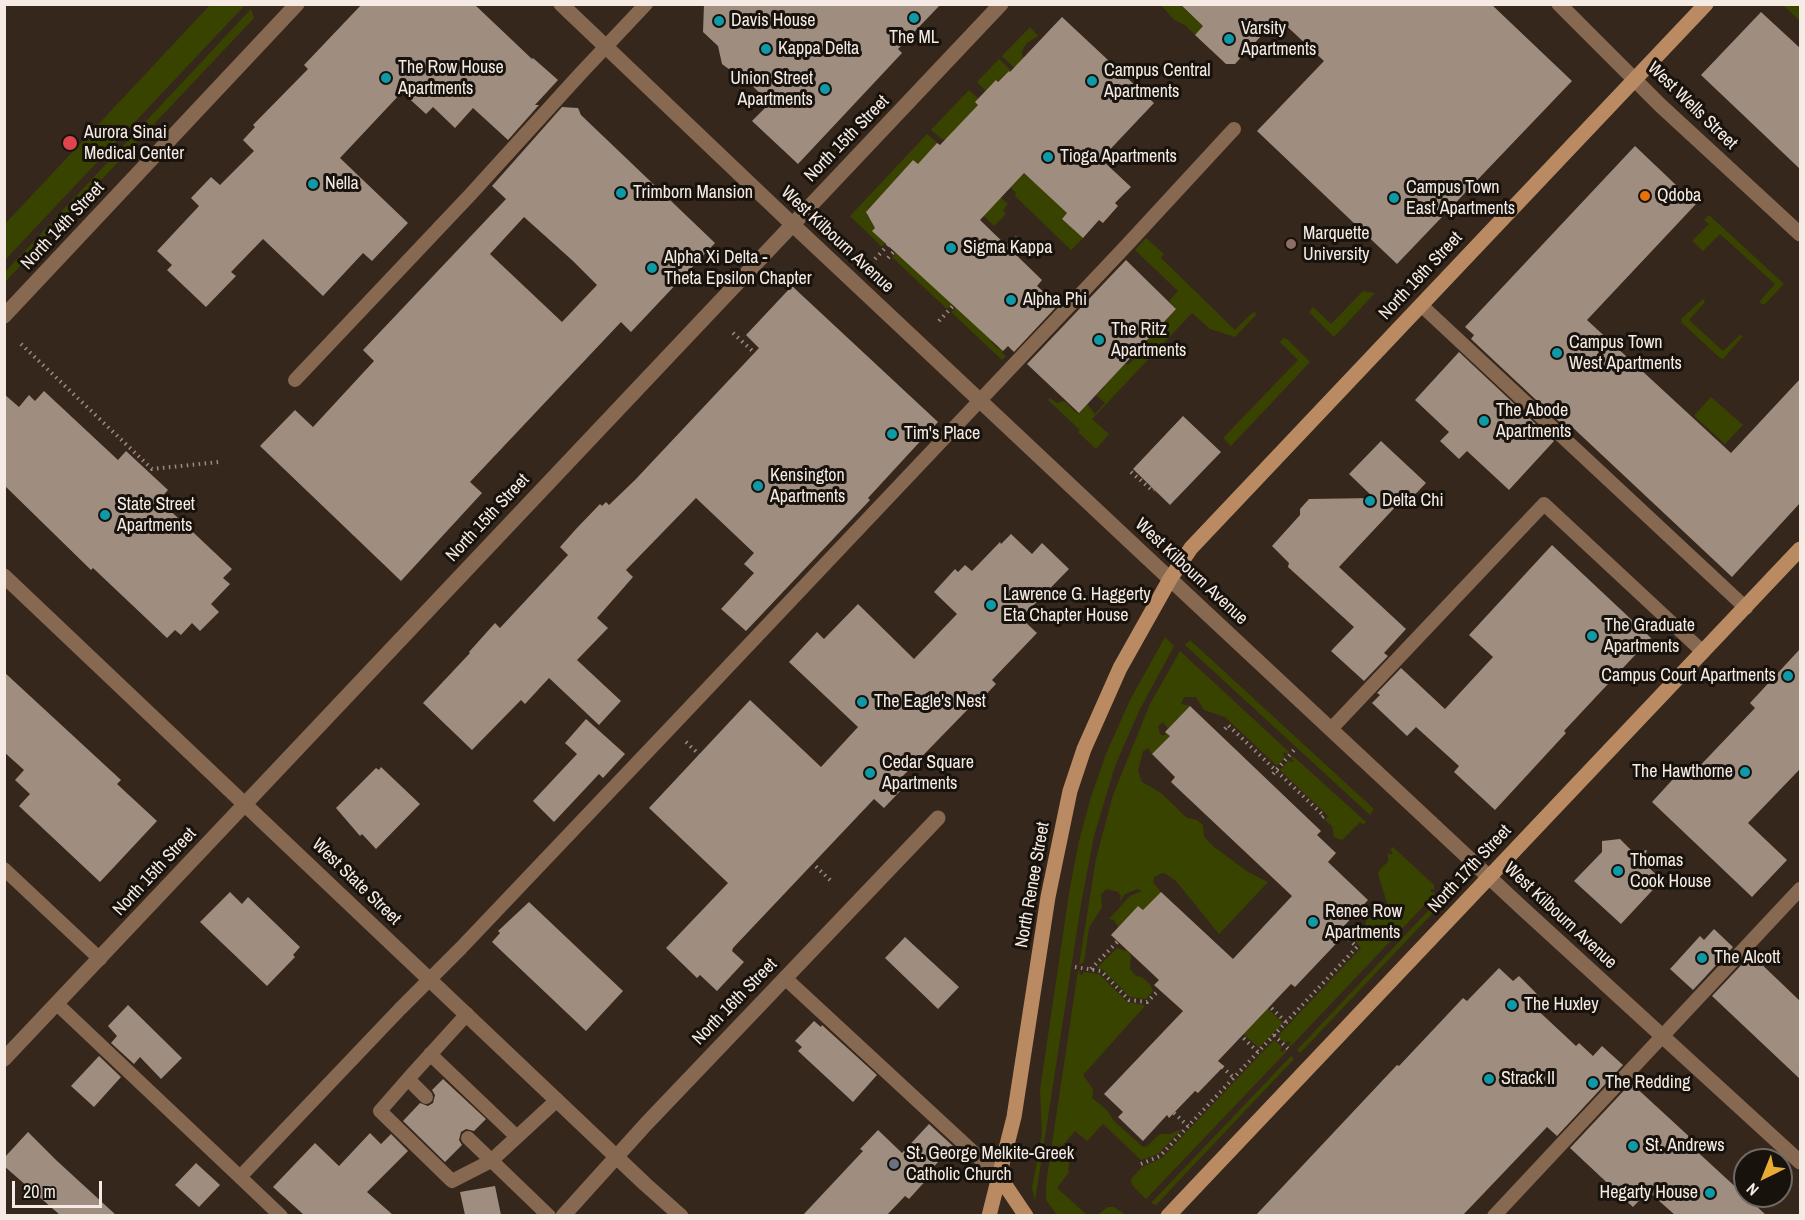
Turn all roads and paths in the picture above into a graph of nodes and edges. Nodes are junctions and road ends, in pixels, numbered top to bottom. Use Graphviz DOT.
graph roads {
  1 [pos="297,4"];
  2 [pos="561,4"];
  3 [pos="646,4"];
  4 [pos="1001,4"];
  5 [pos="1559,4"];
  6 [pos="1706,4"];
  7 [pos="605,46"];
  8 [pos="1634,79"];
  9 [pos="1234,129"];
  10 [pos="954,186"];
  11 [pos="792,224"];
  12 [pos="1800,234"];
  13 [pos="1017,237"];
  14 [pos="888,245"];
  15 [pos="888,258"];
  16 [pos="875,260"];
  17 [pos="1421,305"];
  18 [pos="4,316"];
  19 [pos="939,321"];
  20 [pos="733,333"];
  21 [pos="21,344"];
  22 [pos="295,380"];
  23 [pos="980,400"];
  24 [pos="219,462"];
  25 [pos="1131,472"];
  26 [pos="1154,490"];
  27 [pos="887,498"];
  28 [pos="1800,549"];
  29 [pos="4,576"];
  30 [pos="1170,579"];
  31 [pos="1746,608"];
  32 [pos="1703,652"];
  33 [pos="671,727"];
  34 [pos="1225,729"];
  35 [pos="1330,729"];
  36 [pos="1294,750"];
  37 [pos="1274,772"];
  38 [pos="245,804"];
  39 [pos="938,818"];
  40 [pos="1320,819"];
  41 [pos="4,869"];
  42 [pos="1490,877"];
  43 [pos="831,881"];
  44 [pos="1800,889"];
  45 [pos="1344,935"];
  46 [pos="1118,941"];
  47 [pos="100,960"];
  48 [pos="1075,967"];
  49 [pos="1090,969"];
  50 [pos="785,978"];
  51 [pos="430,980"];
  52 [pos="1159,990"];
  53 [pos="1263,1000"];
  54 [pos="57,1004"];
  55 [pos="467,1014"];
  56 [pos="1286,1022"];
  57 [pos="1235,1030"];
  58 [pos="1274,1035"];
  59 [pos="1663,1037"];
  60 [pos="1290,1051"];
  61 [pos="1258,1052"];
  62 [pos="430,1054"];
  63 [pos="4,1059"];
  64 [pos="1222,1067"];
  65 [pos="1234,1078"];
  66 [pos="408,1079"];
  67 [pos="426,1097"];
  68 [pos="557,1100"];
  69 [pos="1174,1113"];
  70 [pos="1188,1126"];
  71 [pos="517,1137"];
  72 [pos="468,1138"];
  73 [pos="617,1156"];
  74 [pos="491,1161"];
  75 [pos="1800,1162"];
  76 [pos="1141,1164"];
  77 [pos="999,1176"];
  78 [pos="240,1177"];
  79 [pos="280,1215"];
  80 [pos="549,1215"];
  81 [pos="563,1215"];
  82 [pos="681,1215"];
  83 [pos="989,1215"];
  84 [pos="1026,1215"];
  85 [pos="1168,1215"];
  86 [pos="1494,1215"];
  1 -- 18 [label="street, North 14th Street"];
  2 -- 7 [label="street, West Kilbourn Avenue"];
  3 -- 7 [label="lane"];
  4 -- 11 [label="street, North 15th Street"];
  5 -- 8 [label="street, West Wells Street"];
  6 -- 8 [label="main road, North 16th Street"];
  7 -- 11 [label="street, West Kilbourn Avenue"];
  7 -- 22 [label="lane"];
  8 -- 12 [label="street, West Wells Street"];
  8 -- 17 [label="main road, North 16th Street"];
  9 -- 23 [label="lane"];
  10 -- 15 [label="path"];
  11 -- 23 [label="street, West Kilbourn Avenue"];
  11 -- 38 [label="street, North 15th Street"];
  13 -- 19 [label="path"];
  14 -- 16 [label="path"];
  17 -- 30 [label="main road, North 16th Street"];
  17 -- 31 [label="lane"];
  20 -- 27 [label="path"];
  21 -- 24 [label="path"];
  23 -- 27 [label="lane"];
  23 -- 30 [label="street, West Kilbourn Avenue"];
  25 -- 26 [label="path"];
  27 -- 33 [label="lane"];
  28 -- 31 [label="main road, North 17th Street"];
  29 -- 38 [label="street, West State Street"];
  30 -- 35 [label="street, West Kilbourn Avenue"];
  30 -- 77 [label="main road, North Renee Street"];
  31 -- 32 [label="main road, North 17th Street"];
  32 -- 35 [label="lane"];
  32 -- 42 [label="main road, North 17th Street"];
  33 -- 43 [label="path"];
  33 -- 51 [label="lane"];
  34 -- 37 [label="path"];
  35 -- 42 [label="street, West Kilbourn Avenue"];
  36 -- 37 [label="path"];
  37 -- 40 [label="path"];
  38 -- 47 [label="street, North 15th Street"];
  38 -- 51 [label="street, West State Street"];
  39 -- 50 [label="street, North 16th Street"];
  41 -- 47 [label="lane"];
  42 -- 59 [label="street, West Kilbourn Avenue"];
  42 -- 85 [label="main road, North 17th Street"];
  44 -- 59 [label="lane"];
  45 -- 56 [label="path"];
  46 -- 49 [label="path"];
  47 -- 54 [label="street, North 15th Street"];
  48 -- 49 [label="path"];
  49 -- 52 [label="path"];
  50 -- 73 [label="street, North 16th Street"];
  50 -- 77 [label="lane"];
  51 -- 55 [label="street, West State Street"];
  51 -- 78 [label="lane"];
  53 -- 56 [label="path"];
  54 -- 63 [label="street, North 15th Street"];
  54 -- 78 [label="lane"];
  55 -- 62 [label="lane"];
  55 -- 68 [label="street, West State Street"];
  56 -- 58 [label="path"];
  57 -- 61 [label="path"];
  58 -- 60 [label="path"];
  58 -- 61 [label="path"];
  59 -- 75 [label="street, West Kilbourn Avenue"];
  59 -- 86 [label="lane"];
  61 -- 65 [label="path"];
  62 -- 66 [label="lane"];
  62 -- 71 [label="lane"];
  64 -- 65 [label="path"];
  65 -- 70 [label="path"];
  66 -- 67 [label="lane"];
  66 -- 74 [label="lane"];
  68 -- 71 [label="lane"];
  68 -- 73 [label="street, West State Street"];
  69 -- 70 [label="path"];
  70 -- 76 [label="path"];
  71 -- 74 [label="lane"];
  72 -- 74 [label="lane"];
  73 -- 81 [label="street, North 16th Street"];
  73 -- 82 [label="street, West State Street"];
  74 -- 80 [label="lane"];
  77 -- 83 [label="main road, North Renee Street"];
  77 -- 84 [label="main road"];
  78 -- 79 [label="lane"];
}
